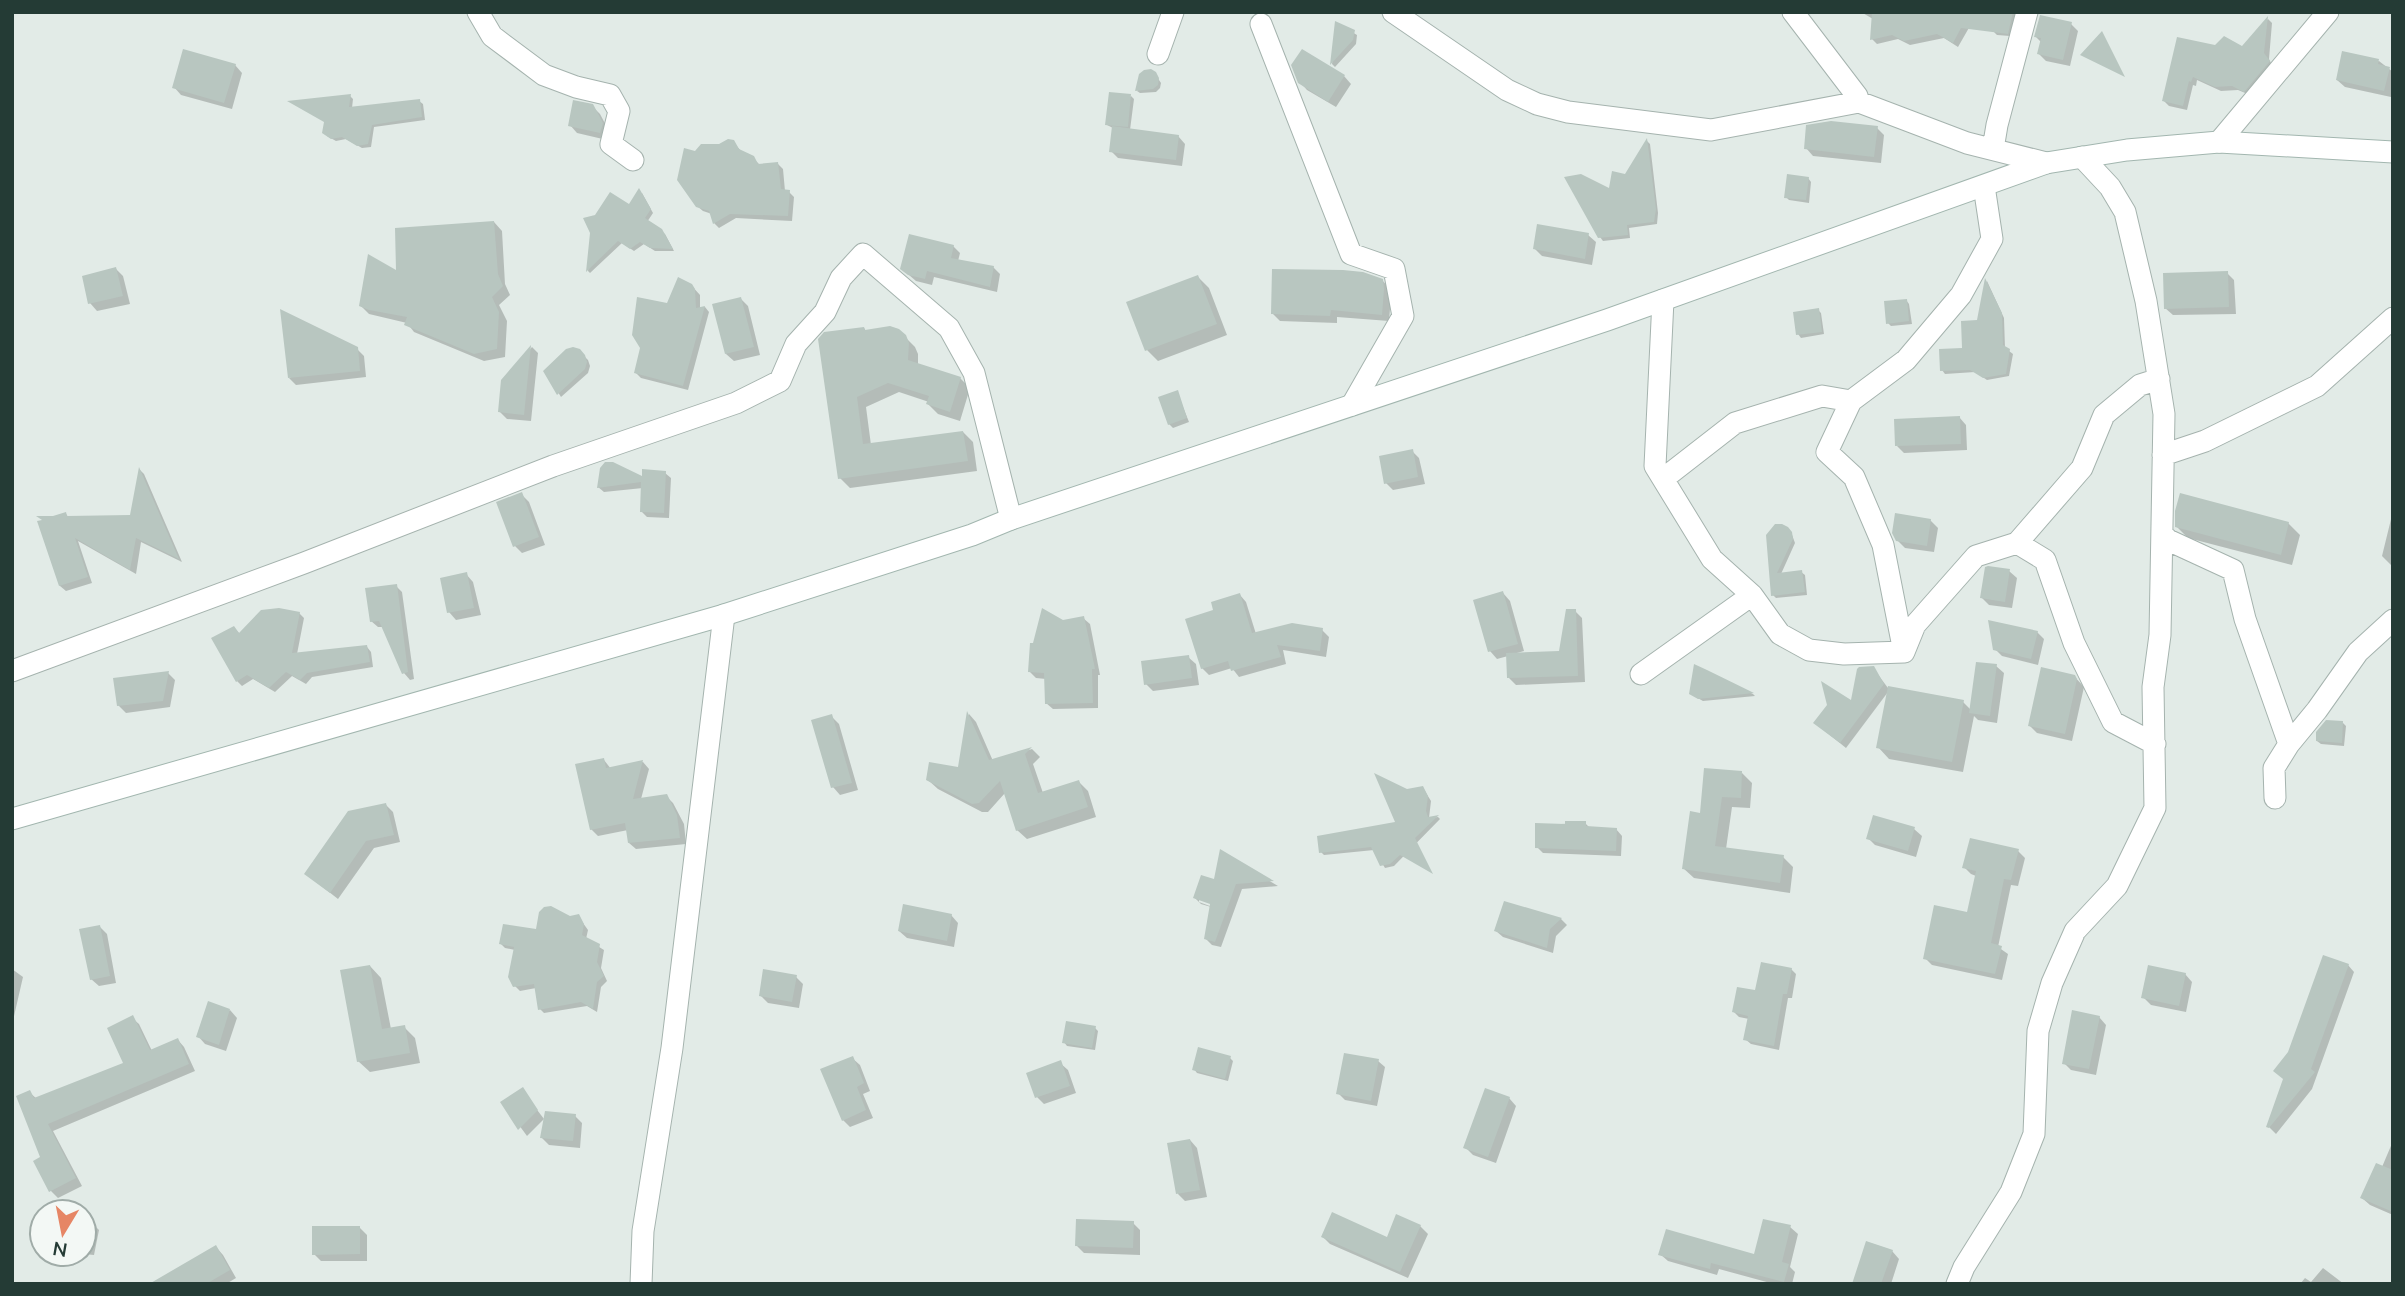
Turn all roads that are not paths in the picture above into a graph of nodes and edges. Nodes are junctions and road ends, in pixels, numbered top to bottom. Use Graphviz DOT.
graph roads {
  1 [pos="478,12"];
  2 [pos="1173,12"];
  3 [pos="1393,12"];
  4 [pos="1793,12"];
  5 [pos="2027,12"];
  6 [pos="2328,12"];
  7 [pos="1261,24"];
  8 [pos="1158,54"];
  9 [pos="1859,102"];
  10 [pos="2219,142"];
  11 [pos="1993,149"];
  12 [pos="2393,152"];
  13 [pos="2082,157"];
  14 [pos="633,160"];
  15 [pos="2046,163"];
  16 [pos="1984,186"];
  17 [pos="1663,300"];
  18 [pos="2393,318"];
  19 [pos="2159,379"];
  20 [pos="1851,401"];
  21 [pos="1352,405"];
  22 [pos="2163,455"];
  23 [pos="1663,479"];
  24 [pos="1011,519"];
  25 [pos="2162,534"];
  26 [pos="2017,542"];
  27 [pos="1752,595"];
  28 [pos="724,615"];
  29 [pos="2393,620"];
  30 [pos="1904,652"];
  31 [pos="12,671"];
  32 [pos="1641,674"];
  33 [pos="2155,744"];
  34 [pos="2289,744"];
  35 [pos="2275,797"];
  36 [pos="12,819"];
  37 [pos="641,1284"];
  38 [pos="1957,1284"];
  1 -- 14 [label="street"];
  2 -- 8 [label="street"];
  3 -- 9 [label="street"];
  4 -- 9 [label="street"];
  5 -- 11 [label="street"];
  6 -- 10 [label="street"];
  7 -- 21 [label="street"];
  9 -- 11 [label="street"];
  10 -- 12 [label="street"];
  10 -- 13 [label="street"];
  11 -- 15 [label="street"];
  13 -- 15 [label="street"];
  13 -- 19 [label="street"];
  15 -- 16 [label="street"];
  16 -- 17 [label="street"];
  16 -- 20 [label="street"];
  17 -- 21 [label="street"];
  17 -- 23 [label="street"];
  18 -- 22 [label="street"];
  19 -- 22 [label="street"];
  19 -- 26 [label="street"];
  20 -- 23 [label="street"];
  20 -- 30 [label="street"];
  21 -- 24 [label="street"];
  22 -- 25 [label="street"];
  23 -- 27 [label="street"];
  24 -- 28 [label="street"];
  24 -- 31 [label="street"];
  25 -- 33 [label="street"];
  25 -- 34 [label="street"];
  26 -- 30 [label="street"];
  26 -- 33 [label="street"];
  27 -- 30 [label="street"];
  27 -- 32 [label="street"];
  28 -- 36 [label="street"];
  28 -- 37 [label="street"];
  29 -- 34 [label="street"];
  33 -- 38 [label="street"];
  34 -- 35 [label="street"];
}
